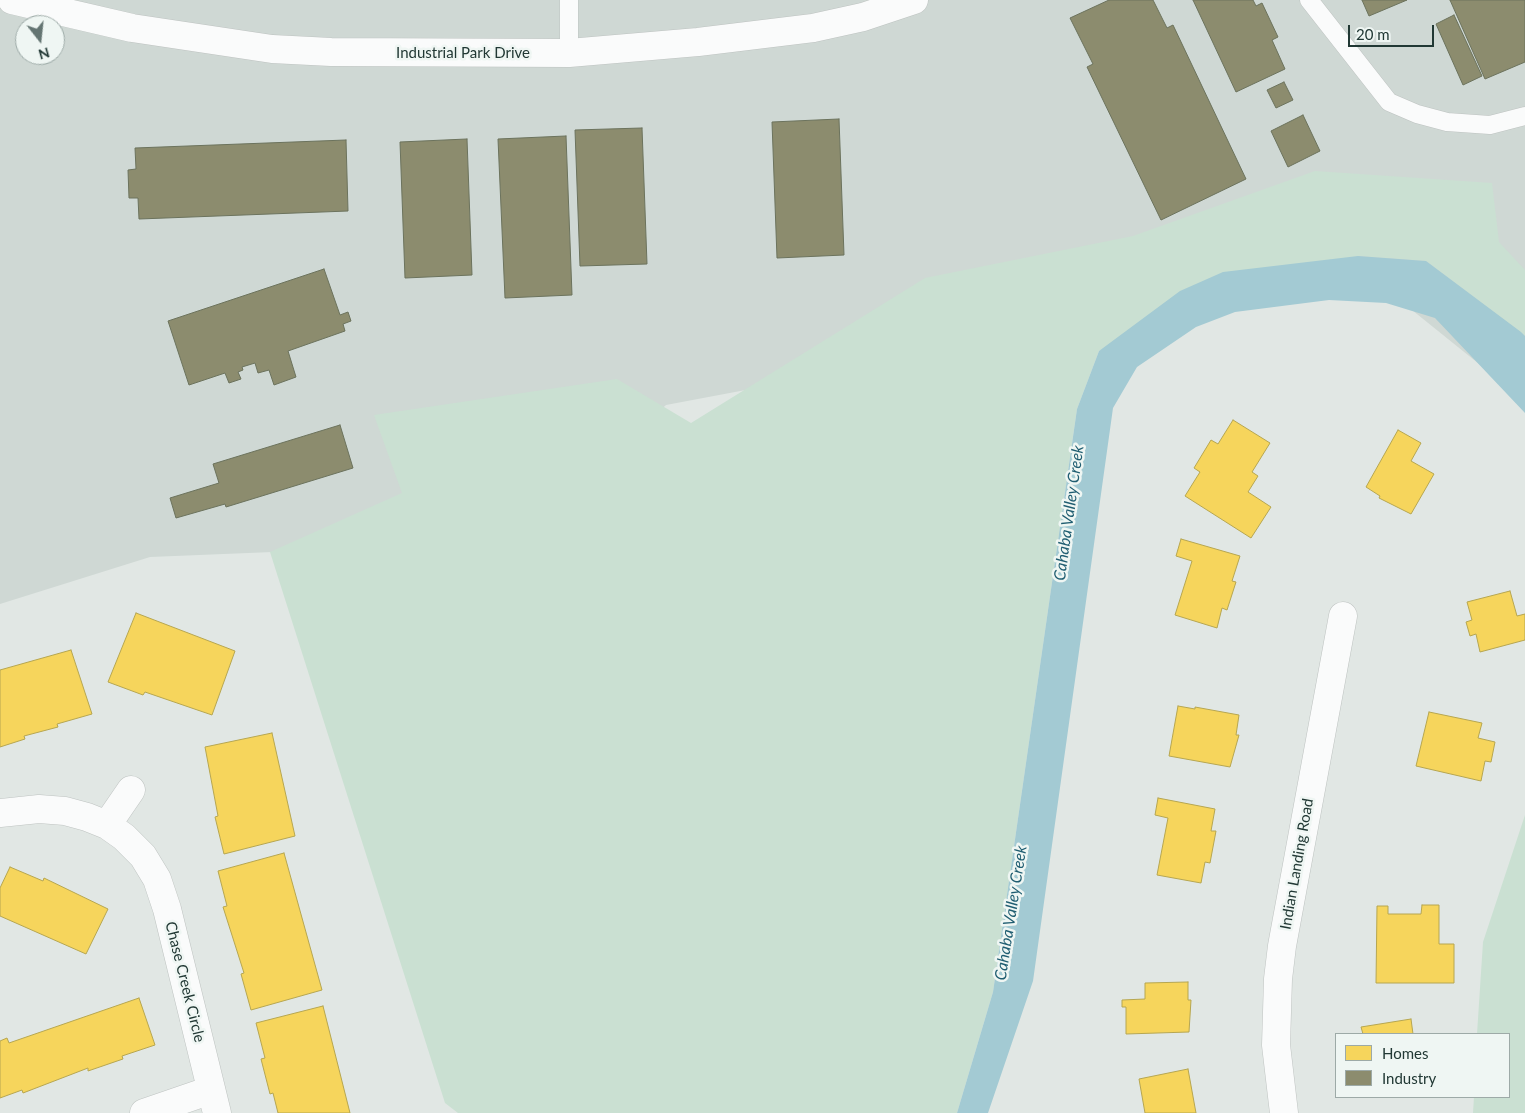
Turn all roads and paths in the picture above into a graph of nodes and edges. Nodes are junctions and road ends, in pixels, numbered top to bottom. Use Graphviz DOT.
graph roads {
  1 [pos="12,0"];
  2 [pos="569,0"];
  3 [pos="914,0"];
  4 [pos="1309,0"];
  5 [pos="568,54"];
  6 [pos="1525,116"];
  7 [pos="1343,616"];
  8 [pos="131,790"];
  9 [pos="0,813"];
  10 [pos="107,825"];
  11 [pos="214,1101"];
  12 [pos="144,1113"];
  13 [pos="1284,1113"];
  1 -- 5 [label="street, Industrial Park Drive"];
  2 -- 5 [label="lane"];
  3 -- 5 [label="street, Industrial Park Drive"];
  4 -- 6 [label="lane"];
  7 -- 13 [label="street, Indian Landing Road"];
  8 -- 10 [label="street"];
  9 -- 10 [label="street, Chase Creek Circle"];
  10 -- 11 [label="street, Chase Creek Circle"];
  11 -- 12 [label="street, Chase Creek Circle"];
}
